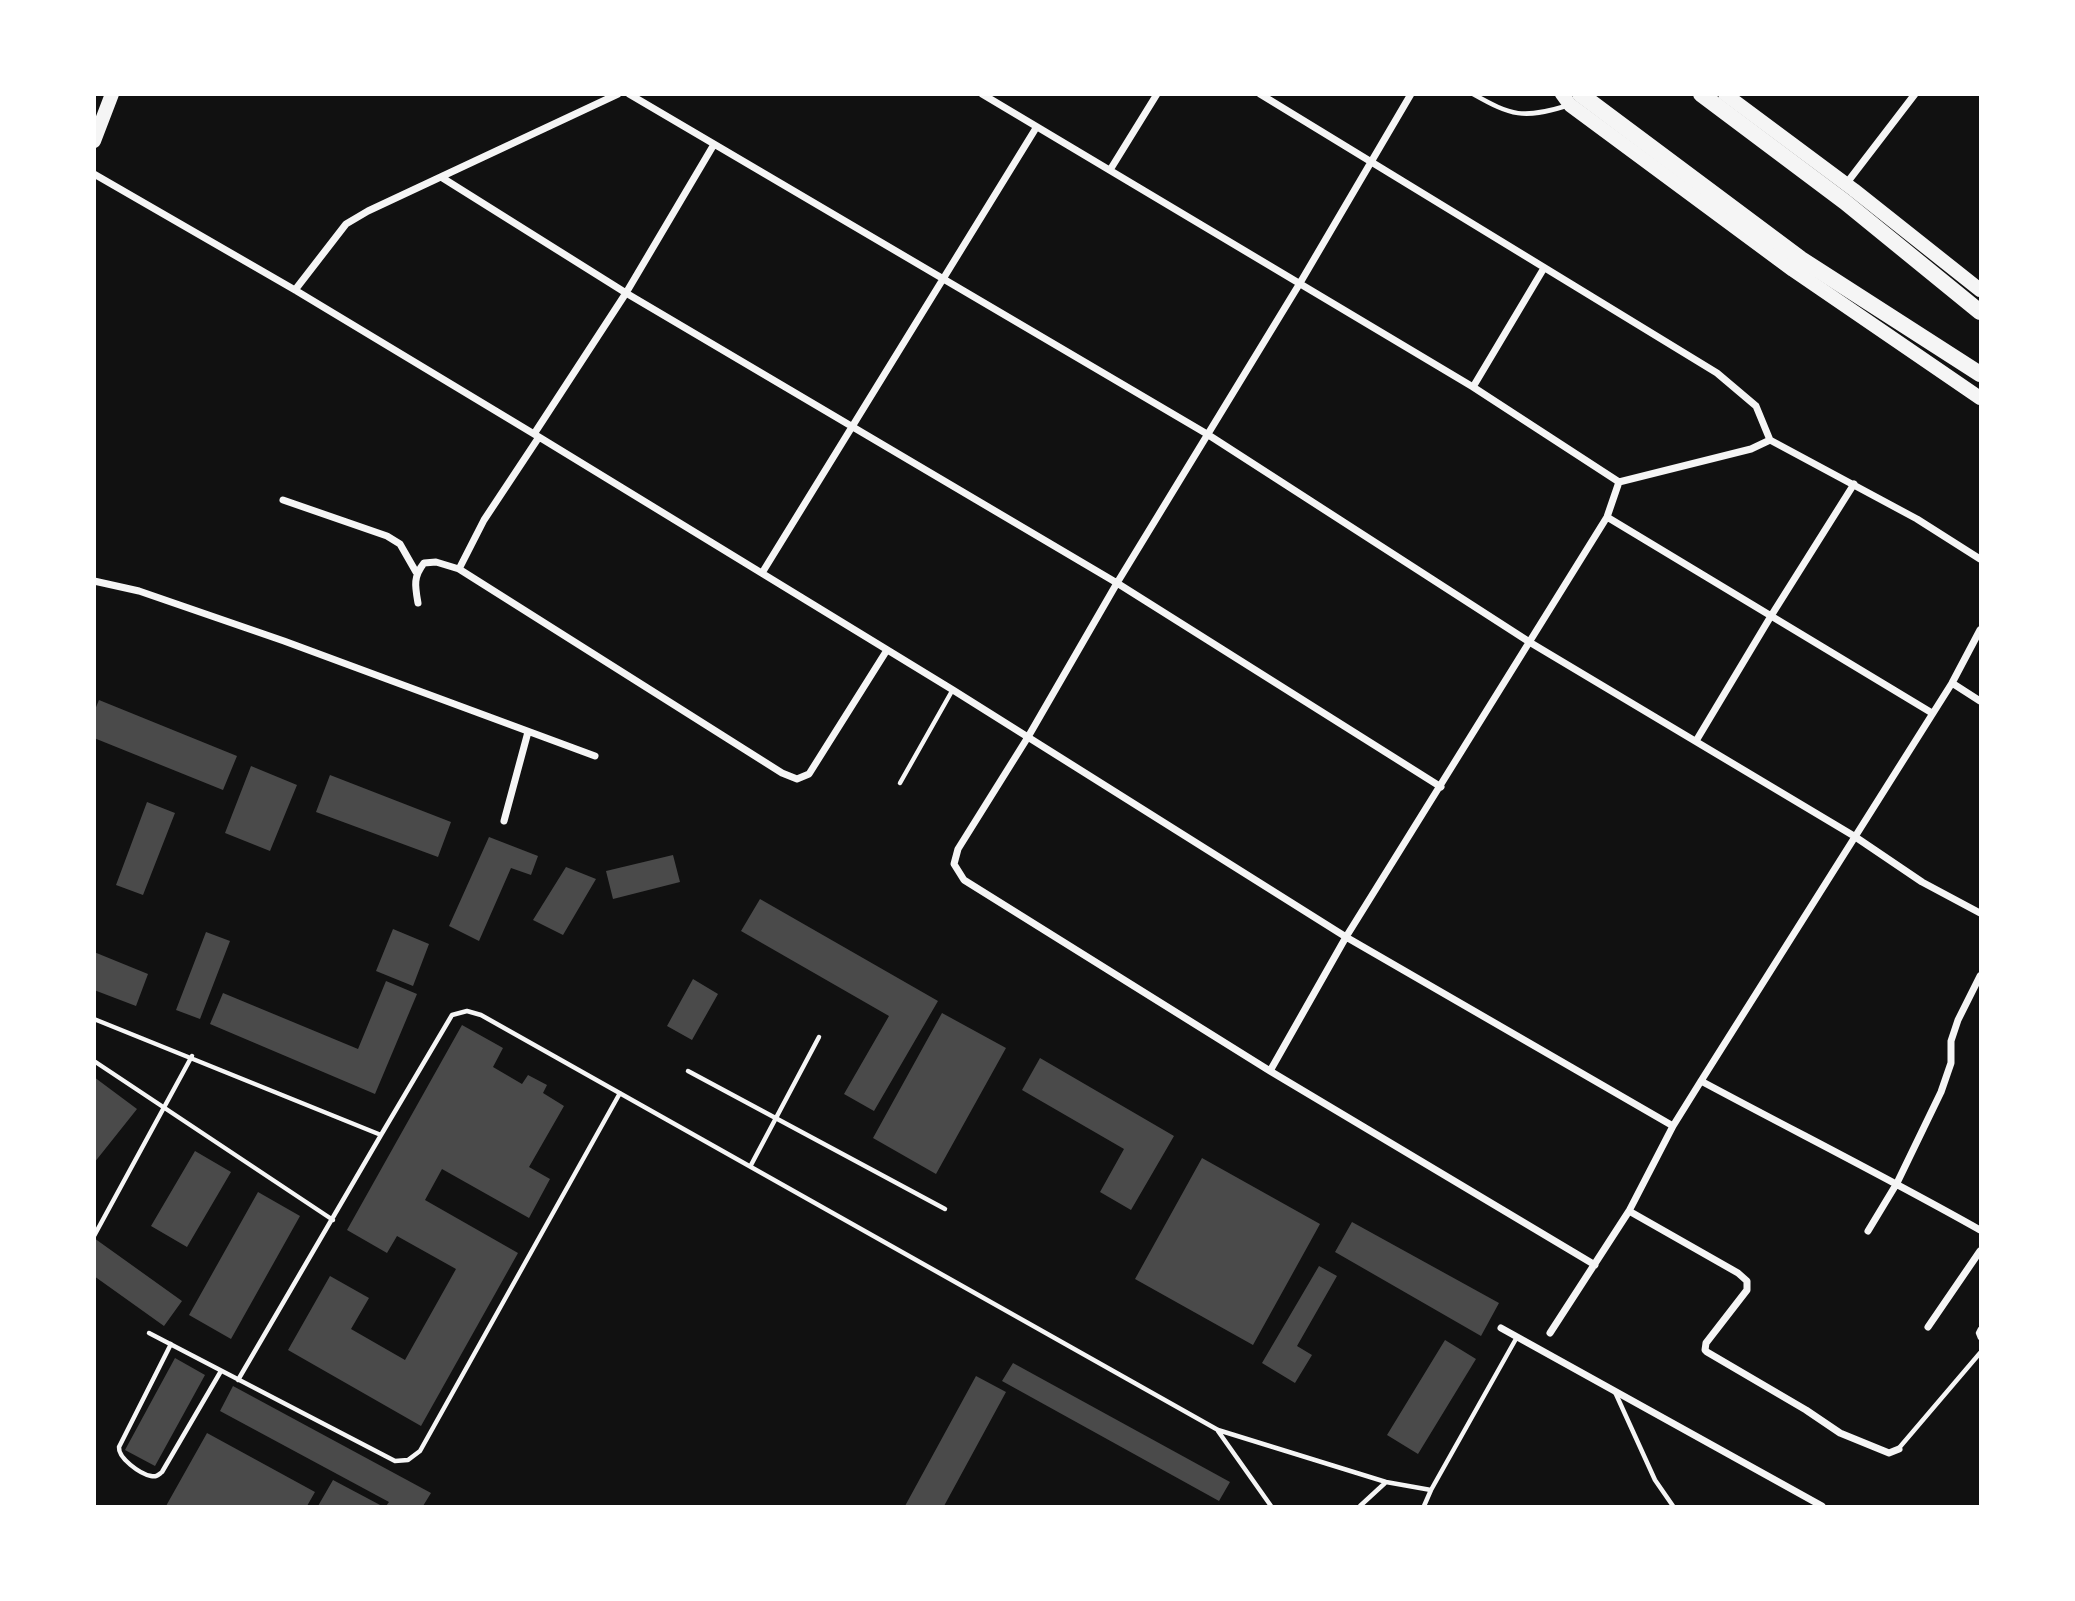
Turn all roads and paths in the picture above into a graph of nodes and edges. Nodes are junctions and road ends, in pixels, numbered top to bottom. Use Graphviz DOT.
graph roads {
  1 [pos="112,94"];
  2 [pos="618,94"];
  3 [pos="629,94"];
  4 [pos="982,94"];
  5 [pos="1157,94"];
  6 [pos="1260,94"];
  7 [pos="1411,94"];
  8 [pos="1473,94"];
  9 [pos="1701,94"];
  10 [pos="1725,94"];
  11 [pos="1915,94"];
  12 [pos="1571,98"];
  13 [pos="1036,128"];
  14 [pos="94,141"];
  15 [pos="713,146"];
  16 [pos="1371,161"];
  17 [pos="1110,170"];
  18 [pos="94,174"];
  19 [pos="441,177"];
  20 [pos="1846,184"];
  21 [pos="1544,268"];
  22 [pos="943,278"];
  23 [pos="1300,283"];
  24 [pos="295,290"];
  25 [pos="1980,290"];
  26 [pos="626,293"];
  27 [pos="1980,312"];
  28 [pos="1980,374"];
  29 [pos="1473,387"];
  30 [pos="1980,398"];
  31 [pos="854,426"];
  32 [pos="1207,434"];
  33 [pos="536,436"];
  34 [pos="1770,440"];
  35 [pos="1619,482"];
  36 [pos="1854,485"];
  37 [pos="283,500"];
  38 [pos="1607,517"];
  39 [pos="1980,559"];
  40 [pos="458,569"];
  41 [pos="416,572"];
  42 [pos="762,573"];
  43 [pos="94,581"];
  44 [pos="1117,583"];
  45 [pos="418,603"];
  46 [pos="1770,616"];
  47 [pos="1980,629"];
  48 [pos="1531,643"];
  49 [pos="887,650"];
  50 [pos="1952,683"];
  51 [pos="953,690"];
  52 [pos="1980,701"];
  53 [pos="1932,713"];
  54 [pos="528,732"];
  55 [pos="1028,737"];
  56 [pos="1696,741"];
  57 [pos="595,756"];
  58 [pos="900,783"];
  59 [pos="1441,787"];
  60 [pos="504,821"];
  61 [pos="1854,836"];
  62 [pos="1980,913"];
  63 [pos="1346,937"];
  64 [pos="1980,976"];
  65 [pos="94,1018"];
  66 [pos="819,1037"];
  67 [pos="192,1056"];
  68 [pos="94,1061"];
  69 [pos="688,1071"];
  70 [pos="1270,1071"];
  71 [pos="1701,1081"];
  72 [pos="620,1093"];
  73 [pos="165,1108"];
  74 [pos="777,1119"];
  75 [pos="1673,1126"];
  76 [pos="381,1135"];
  77 [pos="751,1165"];
  78 [pos="1897,1183"];
  79 [pos="945,1209"];
  80 [pos="1629,1212"];
  81 [pos="333,1220"];
  82 [pos="1980,1230"];
  83 [pos="1868,1231"];
  84 [pos="94,1236"];
  85 [pos="1980,1251"];
  86 [pos="1595,1265"];
  87 [pos="1928,1327"];
  88 [pos="1501,1328"];
  89 [pos="1980,1329"];
  90 [pos="149,1332"];
  91 [pos="1550,1333"];
  92 [pos="1517,1337"];
  93 [pos="1980,1338"];
  94 [pos="171,1344"];
  95 [pos="1980,1353"];
  96 [pos="221,1371"];
  97 [pos="238,1380"];
  98 [pos="1614,1391"];
  99 [pos="1218,1430"];
  100 [pos="1899,1449"];
  101 [pos="1386,1482"];
  102 [pos="1431,1490"];
  103 [pos="1271,1507"];
  104 [pos="1360,1507"];
  105 [pos="1424,1507"];
  106 [pos="1673,1507"];
  107 [pos="1822,1507"];
  1 -- 14 [label="main road"];
  2 -- 19 [label="street"];
  3 -- 15 [label="street"];
  4 -- 13 [label="street"];
  5 -- 17 [label="street"];
  6 -- 16 [label="street"];
  7 -- 16 [label="street"];
  8 -- 12 [label="lane"];
  9 -- 27 [label="highway"];
  10 -- 20 [label="main road"];
  11 -- 20 [label="street"];
  12 -- 28 [label="highway"];
  12 -- 30 [label="main road"];
  13 -- 17 [label="street"];
  13 -- 22 [label="street"];
  15 -- 22 [label="street"];
  15 -- 26 [label="street"];
  16 -- 21 [label="street"];
  16 -- 23 [label="street"];
  17 -- 23 [label="street"];
  18 -- 24 [label="street"];
  19 -- 24 [label="street"];
  19 -- 26 [label="street"];
  20 -- 25 [label="main road"];
  21 -- 29 [label="street"];
  21 -- 34 [label="street"];
  22 -- 31 [label="street"];
  22 -- 32 [label="street"];
  23 -- 29 [label="street"];
  23 -- 32 [label="street"];
  24 -- 33 [label="street"];
  26 -- 31 [label="street"];
  26 -- 33 [label="street"];
  29 -- 35 [label="street"];
  31 -- 42 [label="street"];
  31 -- 44 [label="street"];
  32 -- 44 [label="street"];
  32 -- 48 [label="street"];
  33 -- 40 [label="street"];
  33 -- 42 [label="street"];
  34 -- 35 [label="street"];
  34 -- 36 [label="street"];
  35 -- 38 [label="street"];
  36 -- 39 [label="street"];
  36 -- 46 [label="street"];
  37 -- 41 [label="street"];
  38 -- 46 [label="street"];
  38 -- 48 [label="street"];
  40 -- 41 [label="street"];
  40 -- 49 [label="street"];
  41 -- 45 [label="street"];
  42 -- 49 [label="street"];
  43 -- 54 [label="street"];
  44 -- 55 [label="street"];
  44 -- 59 [label="street"];
  46 -- 53 [label="street"];
  46 -- 56 [label="street"];
  47 -- 50 [label="street"];
  48 -- 56 [label="street"];
  48 -- 59 [label="street"];
  49 -- 51 [label="street"];
  50 -- 52 [label="street"];
  50 -- 53 [label="street"];
  51 -- 55 [label="street"];
  51 -- 58 [label="lane"];
  53 -- 61 [label="street"];
  54 -- 57 [label="street"];
  54 -- 60 [label="street"];
  55 -- 63 [label="street"];
  55 -- 70 [label="street"];
  56 -- 61 [label="street"];
  59 -- 63 [label="street"];
  61 -- 62 [label="street"];
  61 -- 71 [label="street"];
  63 -- 70 [label="street"];
  63 -- 75 [label="street"];
  64 -- 78 [label="street"];
  65 -- 67 [label="lane"];
  66 -- 74 [label="lane"];
  67 -- 73 [label="lane"];
  67 -- 76 [label="lane"];
  68 -- 73 [label="lane"];
  69 -- 74 [label="lane"];
  70 -- 86 [label="street"];
  71 -- 75 [label="street"];
  71 -- 78 [label="street"];
  72 -- 76 [label="lane"];
  72 -- 77 [label="lane"];
  72 -- 97 [label="lane"];
  73 -- 81 [label="lane"];
  73 -- 84 [label="lane"];
  74 -- 77 [label="lane"];
  74 -- 79 [label="lane"];
  75 -- 80 [label="street"];
  76 -- 81 [label="lane"];
  77 -- 99 [label="lane"];
  78 -- 82 [label="street"];
  78 -- 83 [label="street"];
  80 -- 86 [label="street"];
  80 -- 100 [label="street"];
  81 -- 97 [label="lane"];
  85 -- 87 [label="street"];
  86 -- 91 [label="street"];
  88 -- 92 [label="street"];
  89 -- 93 [label="lane"];
  90 -- 94 [label="lane"];
  92 -- 98 [label="street"];
  92 -- 102 [label="lane"];
  94 -- 96 [label="lane"];
  94 -- 96 [label="lane"];
  95 -- 100 [label="lane"];
  96 -- 97 [label="lane"];
  98 -- 106 [label="lane"];
  98 -- 107 [label="street"];
  99 -- 101 [label="lane"];
  99 -- 103 [label="lane"];
  101 -- 102 [label="lane"];
  101 -- 104 [label="lane"];
  102 -- 105 [label="lane"];
}
